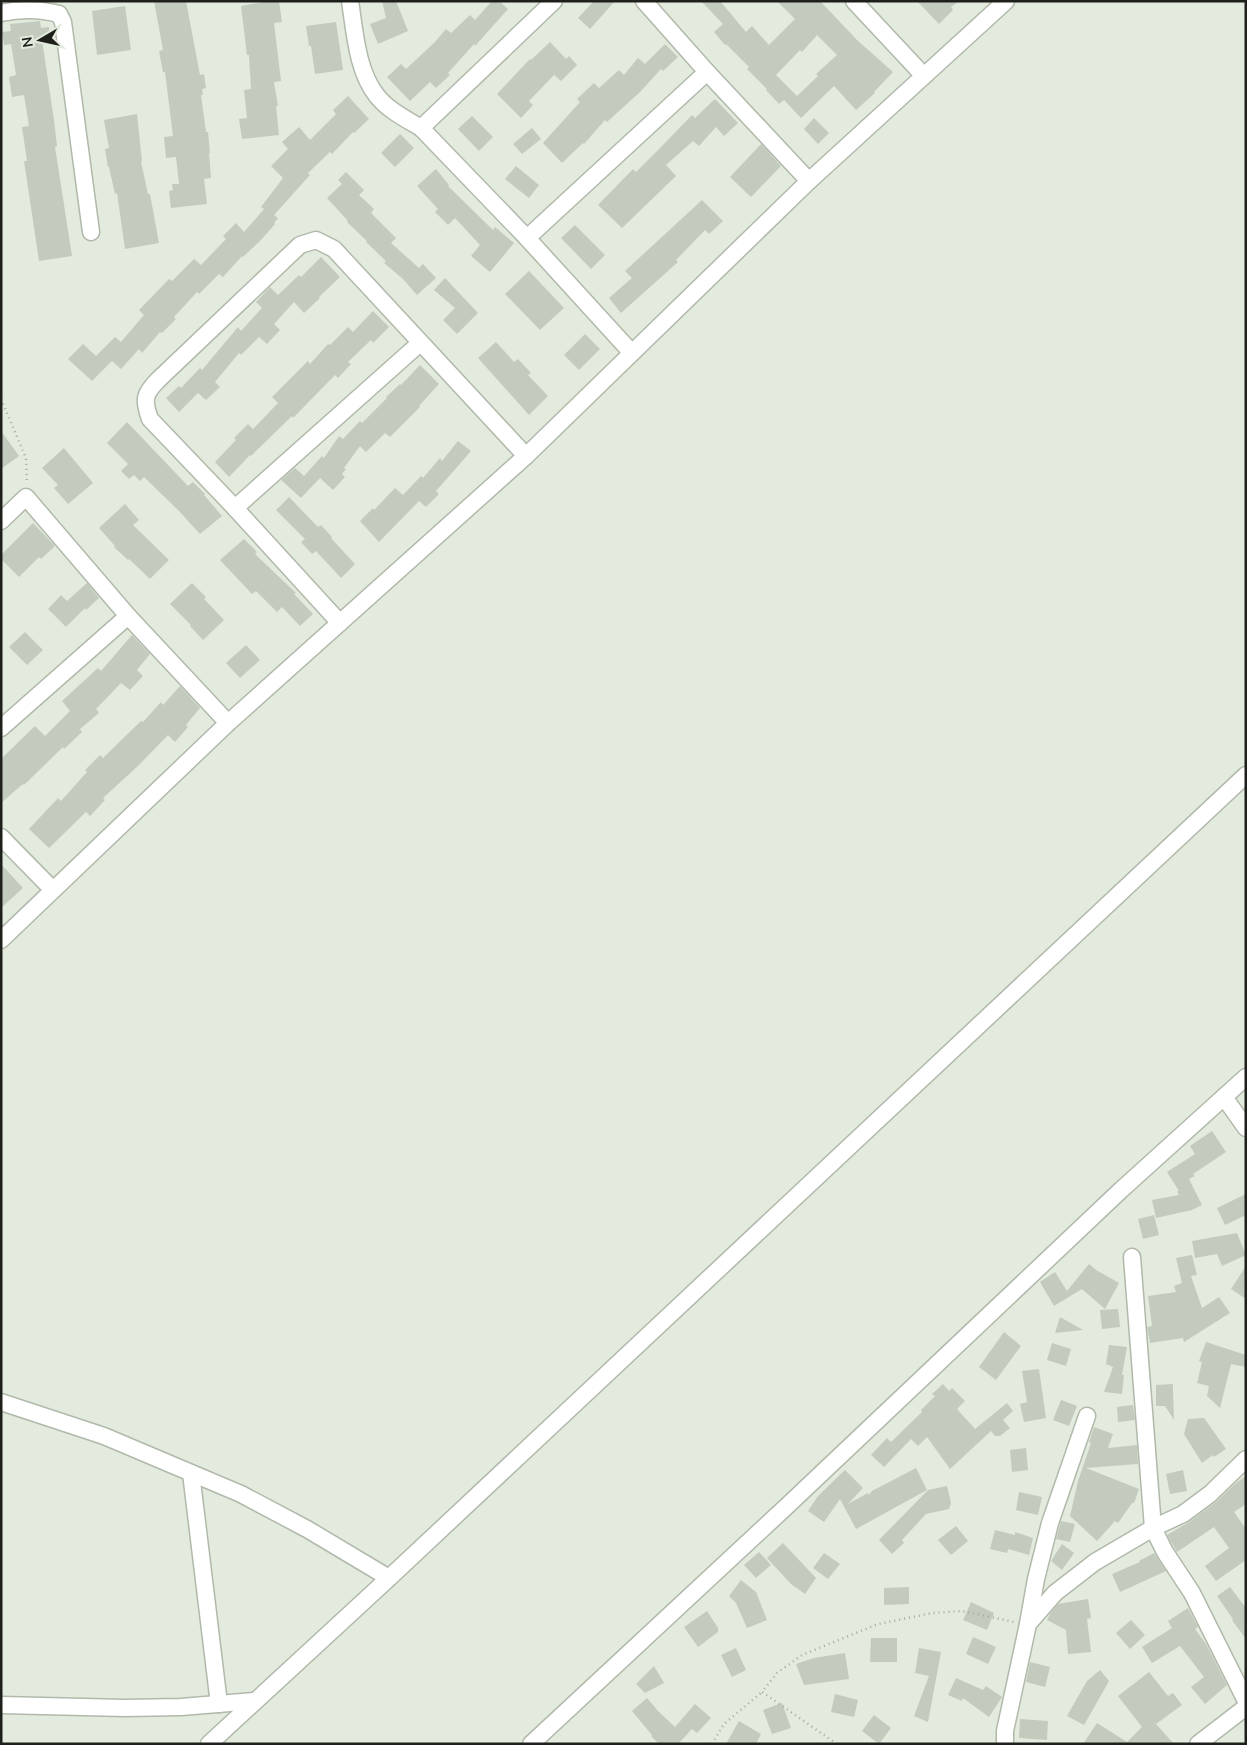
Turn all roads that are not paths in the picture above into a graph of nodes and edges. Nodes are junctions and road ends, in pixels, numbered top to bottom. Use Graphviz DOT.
graph roads {
  1 [pos="350,1"];
  2 [pos="554,1"];
  3 [pos="644,1"];
  4 [pos="854,1"];
  5 [pos="1006,1"];
  6 [pos="1,13"];
  7 [pos="707,72"];
  8 [pos="924,76"];
  9 [pos="420,128"];
  10 [pos="809,181"];
  11 [pos="91,232"];
  12 [pos="527,238"];
  13 [pos="420,344"];
  14 [pos="631,352"];
  15 [pos="526,456"];
  16 [pos="235,508"];
  17 [pos="1,521"];
  18 [pos="128,616"];
  19 [pos="340,623"];
  20 [pos="228,723"];
  21 [pos="1,728"];
  22 [pos="1246,775"];
  23 [pos="1,838"];
  24 [pos="53,890"];
  25 [pos="1,940"];
  26 [pos="1246,1077"];
  27 [pos="1224,1097"];
  28 [pos="1246,1128"];
  29 [pos="1132,1257"];
  30 [pos="1,1402"];
  31 [pos="1087,1416"];
  32 [pos="1246,1459"];
  33 [pos="191,1474"];
  34 [pos="1153,1528"];
  35 [pos="389,1578"];
  36 [pos="1028,1624"];
  37 [pos="254,1701"];
  38 [pos="1246,1702"];
  39 [pos="220,1704"];
  40 [pos="1,1705"];
  41 [pos="1246,1707"];
  42 [pos="209,1744"];
  43 [pos="531,1744"];
  44 [pos="1004,1744"];
  45 [pos="1198,1744"];
  1 -- 9 [label="street"];
  2 -- 9 [label="street"];
  3 -- 7 [label="street"];
  4 -- 8 [label="street"];
  5 -- 8 [label="street"];
  6 -- 11 [label="street"];
  7 -- 10 [label="street"];
  7 -- 12 [label="street"];
  8 -- 10 [label="street"];
  9 -- 12 [label="street"];
  10 -- 14 [label="street"];
  12 -- 14 [label="street"];
  13 -- 15 [label="street"];
  13 -- 16 [label="street"];
  13 -- 16 [label="street"];
  14 -- 15 [label="street"];
  15 -- 19 [label="street"];
  16 -- 19 [label="street"];
  17 -- 18 [label="street"];
  18 -- 20 [label="street"];
  18 -- 21 [label="street"];
  19 -- 20 [label="street"];
  20 -- 24 [label="street"];
  22 -- 35 [label="street"];
  23 -- 24 [label="street"];
  24 -- 25 [label="street"];
  26 -- 27 [label="street"];
  27 -- 28 [label="street"];
  27 -- 43 [label="street"];
  29 -- 34 [label="street"];
  30 -- 33 [label="street"];
  31 -- 36 [label="street"];
  32 -- 34 [label="street"];
  33 -- 35 [label="street"];
  33 -- 39 [label="street"];
  34 -- 36 [label="street"];
  34 -- 38 [label="street"];
  35 -- 37 [label="street"];
  36 -- 44 [label="street"];
  37 -- 39 [label="street"];
  37 -- 42 [label="street"];
  39 -- 40 [label="street"];
  41 -- 45 [label="street"];
}
